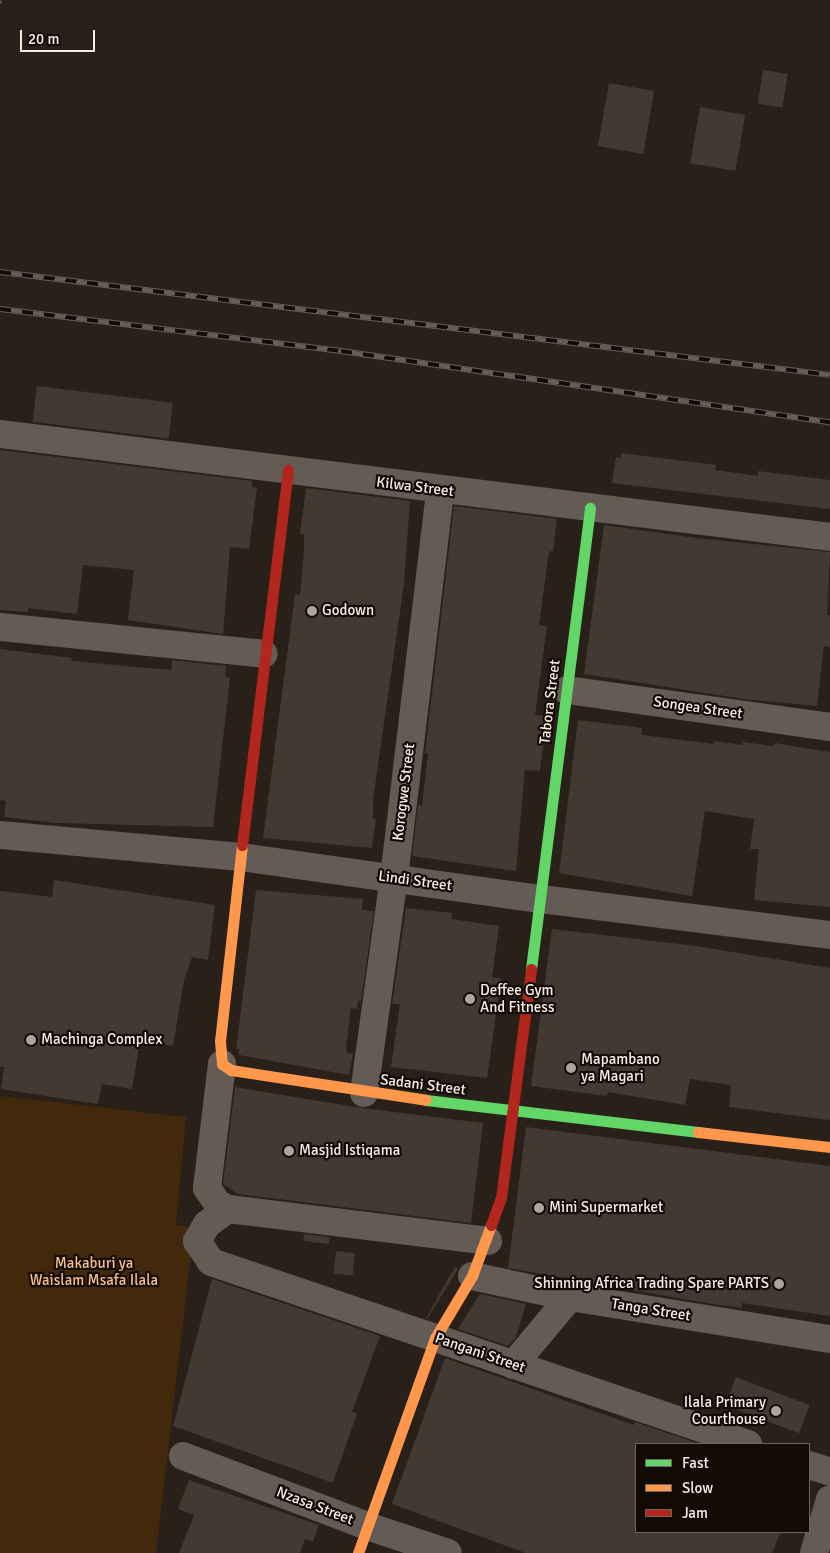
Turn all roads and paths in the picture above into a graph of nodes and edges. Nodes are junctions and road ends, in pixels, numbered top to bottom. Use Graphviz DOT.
graph roads {
  1 [pos="0,434"];
  2 [pos="288,470"];
  3 [pos="440,490"];
  4 [pos="590,508"];
  5 [pos="830,537"];
  6 [pos="0,627"];
  7 [pos="264,654"];
  8 [pos="567,690"];
  9 [pos="830,727"];
  10 [pos="0,835"];
  11 [pos="241,856"];
  12 [pos="394,878"];
  13 [pos="541,899"];
  14 [pos="830,934"];
  15 [pos="222,1064"];
  16 [pos="364,1093"];
  17 [pos="512,1110"];
  18 [pos="830,1146"];
  19 [pos="228,1209"];
  20 [pos="488,1241"];
  21 [pos="472,1276"];
  22 [pos="570,1298"];
  23 [pos="435,1338"];
  24 [pos="830,1339"];
  25 [pos="513,1365"];
  26 [pos="745,1443"];
  27 [pos="183,1456"];
  28 [pos="810,1465"];
  29 [pos="830,1472"];
  30 [pos="830,1499"];
  31 [pos="367,1526"];
  32 [pos="358,1553"];
  33 [pos="448,1553"];
  34 [pos="814,1553"];
  1 -- 2 [label="street, Kilwa Street"];
  2 -- 3 [label="street, Kilwa Street"];
  2 -- 7 [label="street"];
  3 -- 4 [label="street, Kilwa Street"];
  3 -- 12 [label="street, Korogwe Street"];
  4 -- 5 [label="street, Kilwa Street"];
  4 -- 8 [label="street, Tabora Street"];
  6 -- 7 [label="street"];
  7 -- 11 [label="street"];
  8 -- 9 [label="street, Songea Street"];
  8 -- 13 [label="street, Tabora Street"];
  10 -- 11 [label="street, Lindi Street"];
  11 -- 12 [label="street, Lindi Street"];
  11 -- 15 [label="street"];
  12 -- 13 [label="street, Lindi Street"];
  12 -- 16 [label="street, Korogwe Street"];
  13 -- 14 [label="street, Lindi Street"];
  13 -- 17 [label="street, Tabora Street"];
  15 -- 16 [label="street, Sadani Street"];
  15 -- 19 [label="street"];
  16 -- 17 [label="street, Sadani Street"];
  17 -- 18 [label="street, Sadani Street"];
  17 -- 20 [label="street, Tabora Street"];
  19 -- 20 [label="street"];
  19 -- 23 [label="street, Pangani Street"];
  20 -- 21 [label="street, Tabora Street"];
  21 -- 22 [label="street, Tanga Street"];
  21 -- 23 [label="street, Tabora Street"];
  22 -- 24 [label="street, Tanga Street"];
  22 -- 25 [label="street"];
  23 -- 25 [label="street, Pangani Street"];
  23 -- 31 [label="street, Tabora Street"];
  25 -- 26 [label="street, Pangani Street"];
  27 -- 31 [label="street, Nzasa Street"];
  28 -- 29 [label="street"];
  30 -- 34 [label="street"];
  31 -- 32 [label="street, Tabora Street"];
  31 -- 33 [label="street, Nzasa Street"];
}
